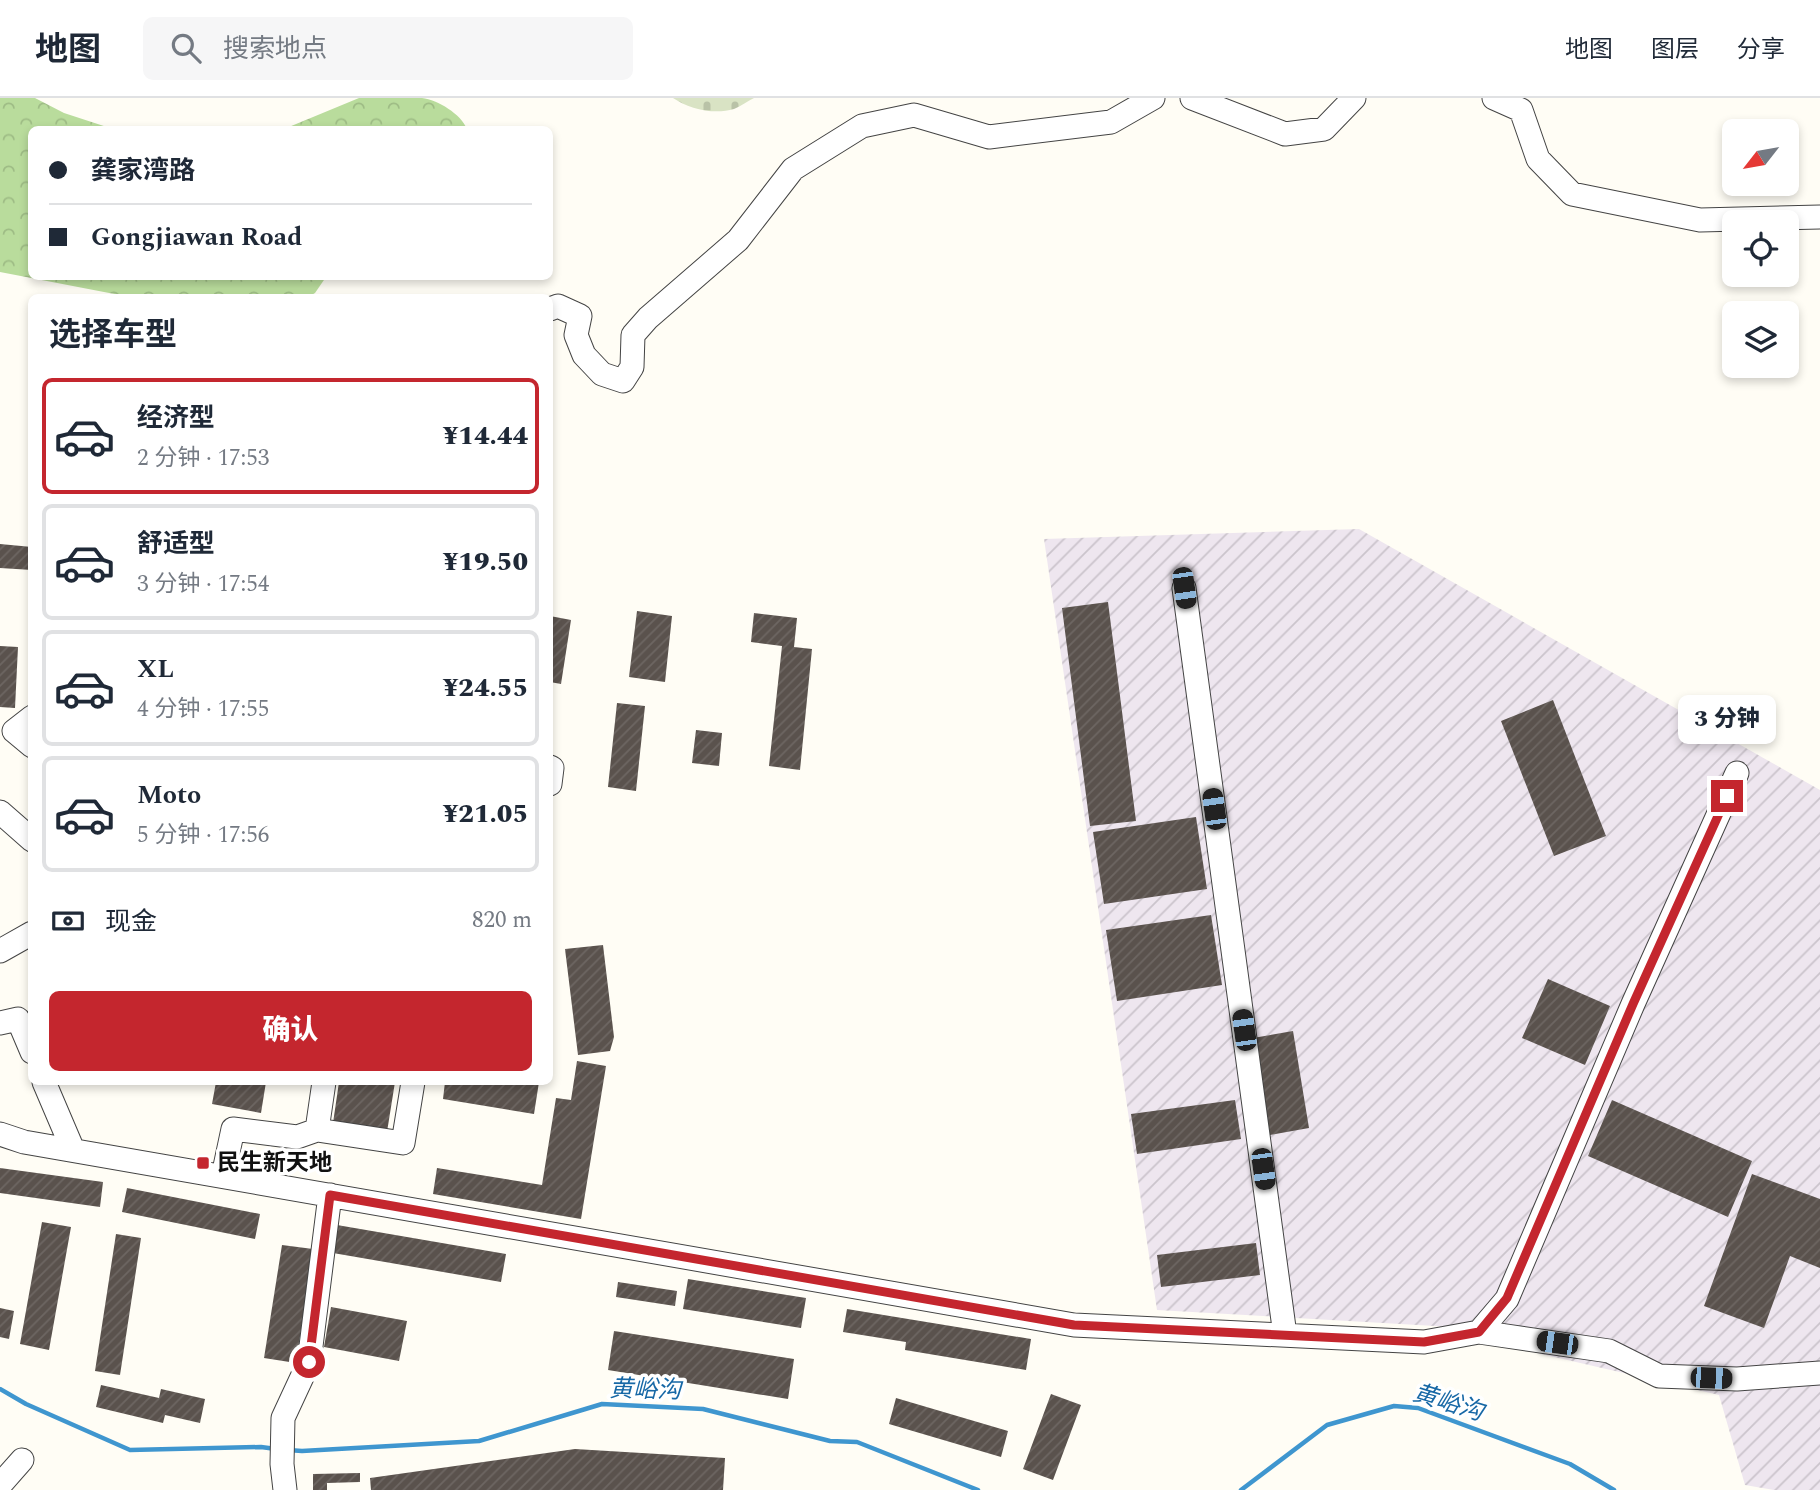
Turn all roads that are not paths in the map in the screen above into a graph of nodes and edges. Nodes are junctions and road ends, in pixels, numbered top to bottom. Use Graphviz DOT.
graph roads {
  1 [pos="1153,98"];
  2 [pos="1192,98"];
  3 [pos="1354,98"];
  4 [pos="1494,98"];
  5 [pos="1820,217"];
  6 [pos="553,308"];
  7 [pos="1184,588"];
  8 [pos="1737,772"];
  9 [pos="2,816"];
  10 [pos="28,837"];
  11 [pos="28,935"];
  12 [pos="0,951"];
  13 [pos="0,1023"];
  14 [pos="28,1043"];
  15 [pos="45,1085"];
  16 [pos="324,1085"];
  17 [pos="413,1085"];
  18 [pos="317,1130"];
  19 [pos="0,1134"];
  20 [pos="73,1150"];
  21 [pos="223,1176"];
  22 [pos="330,1195"];
  23 [pos="1479,1332"];
  24 [pos="1285,1335"];
  25 [pos="1820,1373"];
  26 [pos="22,1460"];
  27 [pos="0,1485"];
  28 [pos="285,1490"];
  1 -- 6 [label="street"];
  2 -- 3 [label="street"];
  4 -- 5 [label="street"];
  7 -- 24 [label="street"];
  8 -- 23 [label="street"];
  9 -- 10 [label="street"];
  11 -- 12 [label="street"];
  13 -- 14 [label="street"];
  15 -- 20 [label="street"];
  16 -- 18 [label="street"];
  17 -- 18 [label="street"];
  18 -- 21 [label="street"];
  19 -- 20 [label="street"];
  20 -- 21 [label="street"];
  21 -- 22 [label="street"];
  22 -- 24 [label="street"];
  22 -- 28 [label="street"];
  23 -- 24 [label="street"];
  23 -- 25 [label="street"];
  26 -- 27 [label="street"];
}
